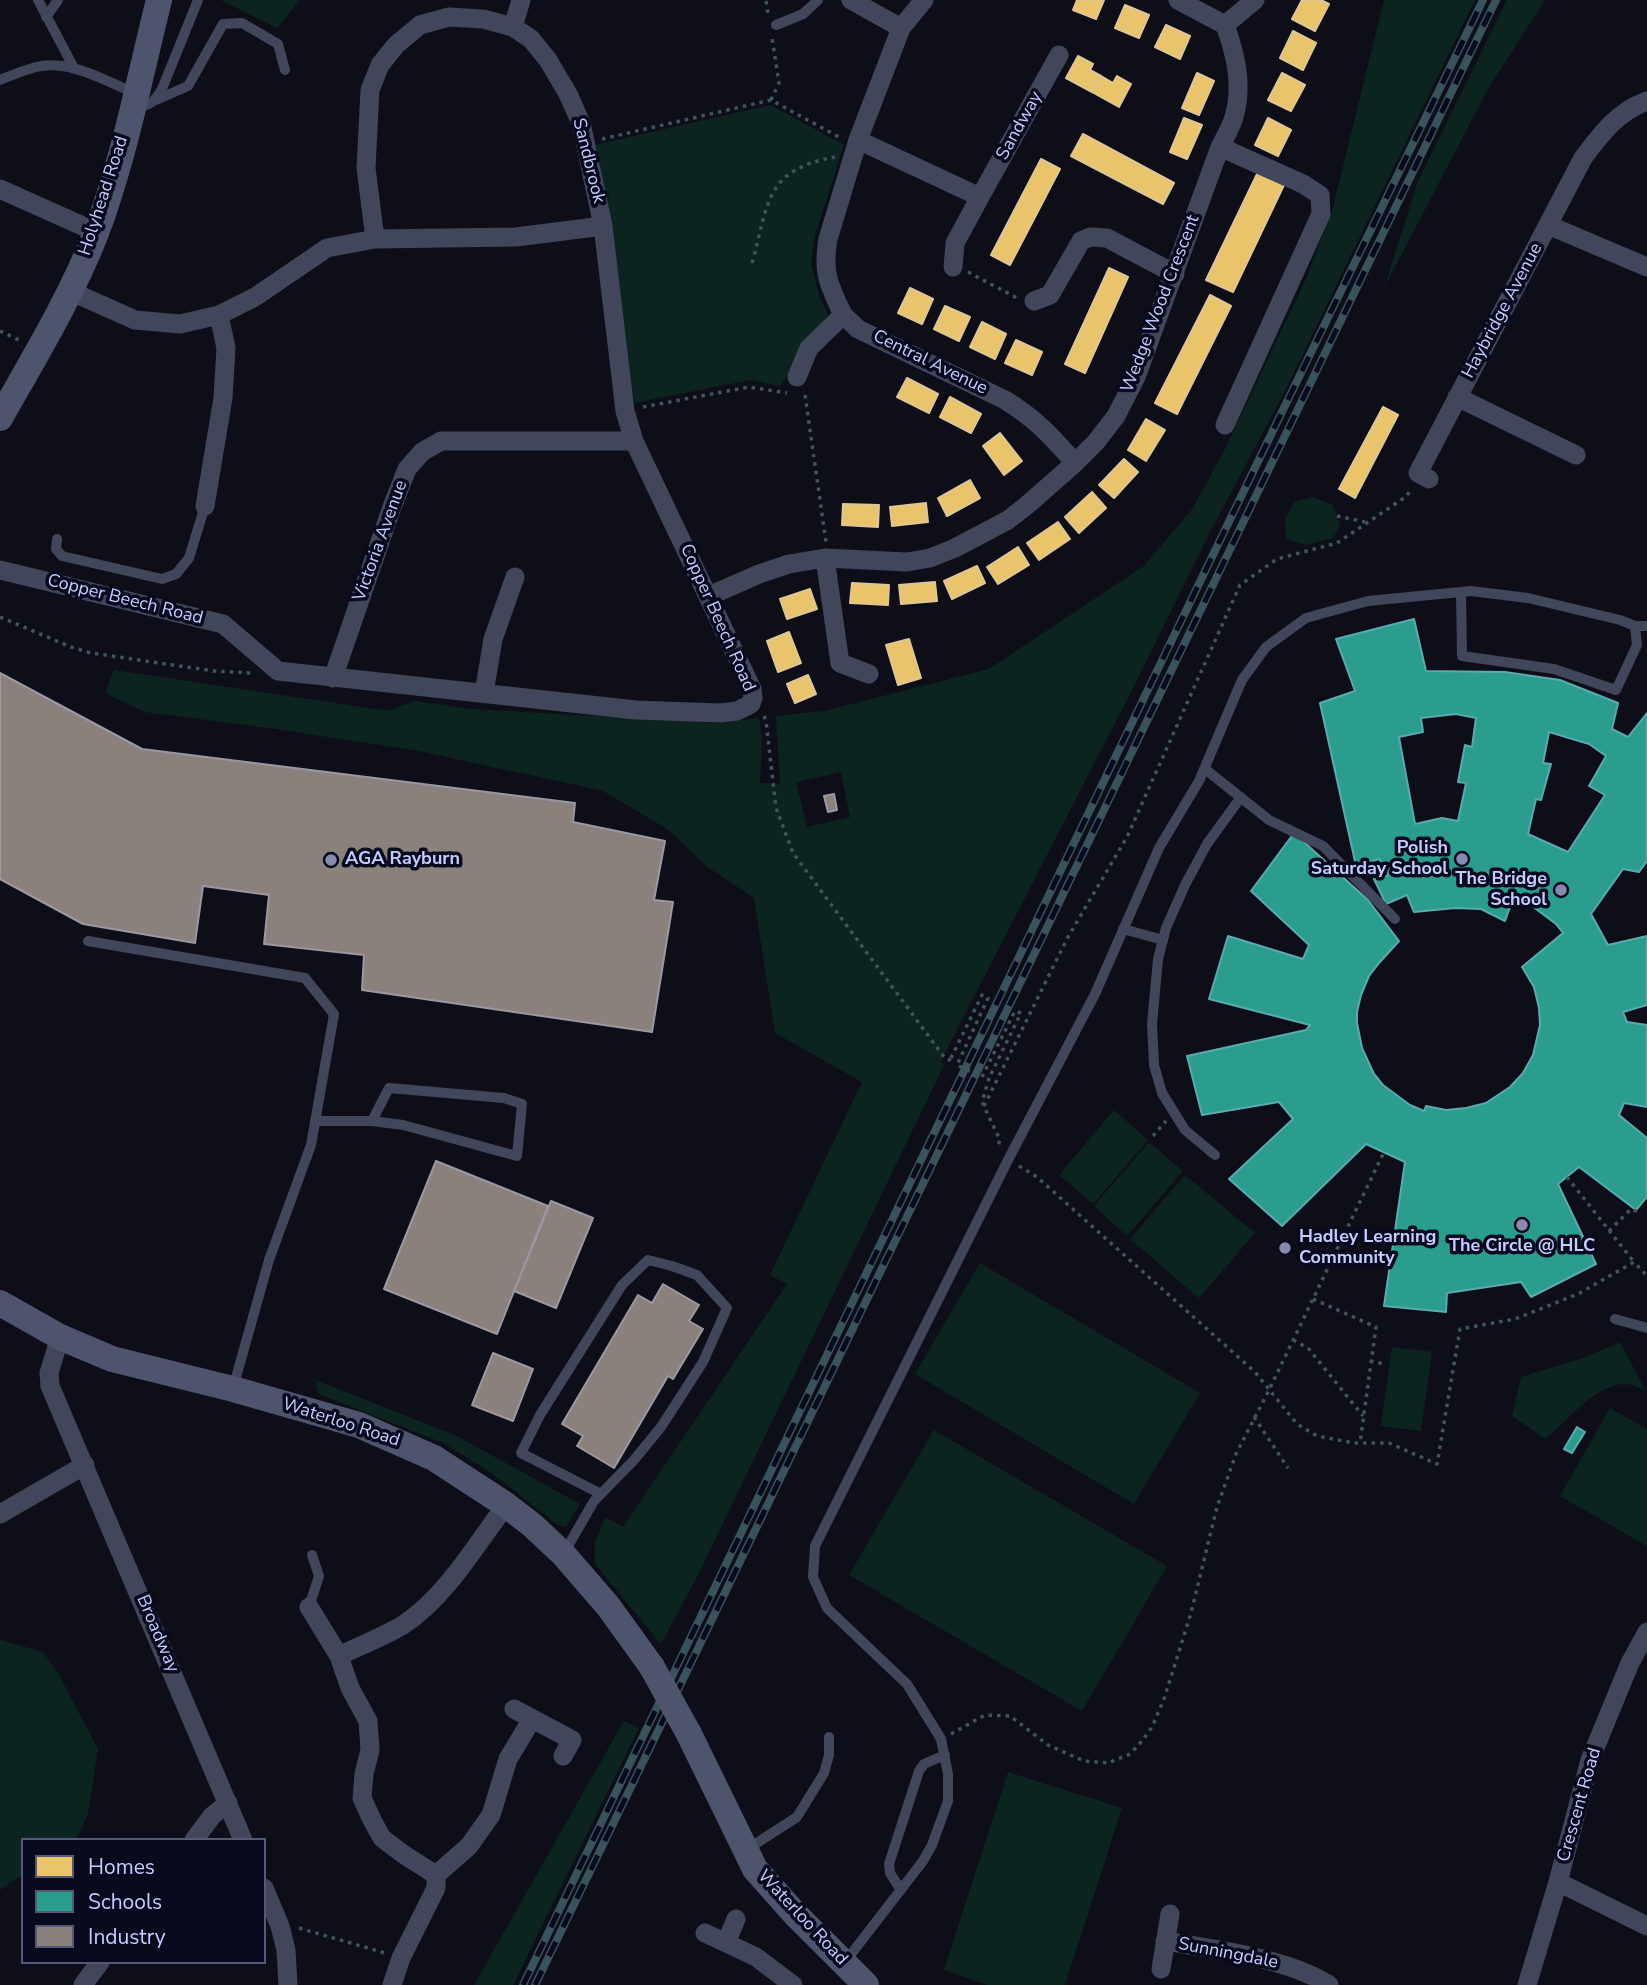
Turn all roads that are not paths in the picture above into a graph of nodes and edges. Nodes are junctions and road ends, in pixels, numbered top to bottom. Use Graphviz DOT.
graph roads {
  1 [pos="38,0"];
  2 [pos="58,0"];
  3 [pos="159,0"];
  4 [pos="198,0"];
  5 [pos="521,0"];
  6 [pos="818,0"];
  7 [pos="850,0"];
  8 [pos="924,0"];
  9 [pos="1178,0"];
  10 [pos="1255,0"];
  11 [pos="46,17"];
  12 [pos="1224,25"];
  13 [pos="513,27"];
  14 [pos="773,27"];
  15 [pos="901,28"];
  16 [pos="1059,55"];
  17 [pos="74,68"];
  18 [pos="285,70"];
  19 [pos="0,80"];
  20 [pos="141,100"];
  21 [pos="1647,101"];
  22 [pos="1220,147"];
  23 [pos="853,149"];
  24 [pos="0,189"];
  25 [pos="980,197"];
  26 [pos="1548,225"];
  27 [pos="603,226"];
  28 [pos="96,232"];
  29 [pos="375,239"];
  30 [pos="953,267"];
  31 [pos="1647,267"];
  32 [pos="1175,274"];
  33 [pos="70,291"];
  34 [pos="1034,301"];
  35 [pos="219,315"];
  36 [pos="843,315"];
  37 [pos="797,377"];
  38 [pos="1457,397"];
  39 [pos="0,418"];
  40 [pos="1225,425"];
  41 [pos="634,441"];
  42 [pos="1576,455"];
  43 [pos="1075,463"];
  44 [pos="1417,476"];
  45 [pos="205,506"];
  46 [pos="57,538"];
  47 [pos="826,553"];
  48 [pos="0,570"];
  49 [pos="515,577"];
  50 [pos="1461,592"];
  51 [pos="709,596"];
  52 [pos="1635,626"];
  53 [pos="1647,626"];
  54 [pos="869,674"];
  55 [pos="333,678"];
  56 [pos="484,693"];
  57 [pos="1205,769"];
  58 [pos="1241,797"];
  59 [pos="1395,919"];
  60 [pos="1123,929"];
  61 [pos="1163,940"];
  62 [pos="88,941"];
  63 [pos="315,1121"];
  64 [pos="372,1121"];
  65 [pos="1214,1155"];
  66 [pos="0,1303"];
  67 [pos="1615,1319"];
  68 [pos="1647,1328"];
  69 [pos="60,1337"];
  70 [pos="233,1389"];
  71 [pos="85,1465"];
  72 [pos="601,1494"];
  73 [pos="506,1506"];
  74 [pos="0,1514"];
  75 [pos="563,1553"];
  76 [pos="312,1555"];
  77 [pos="309,1607"];
  78 [pos="1647,1632"];
  79 [pos="338,1656"];
  80 [pos="1639,1667"];
  81 [pos="514,1709"];
  82 [pos="532,1719"];
  83 [pos="829,1737"];
  84 [pos="944,1755"];
  85 [pos="563,1756"];
  86 [pos="228,1803"];
  87 [pos="196,1838"];
  88 [pos="242,1838"];
  89 [pos="746,1850"];
  90 [pos="436,1875"];
  91 [pos="1558,1882"];
  92 [pos="901,1890"];
  93 [pos="266,1893"];
  94 [pos="1170,1914"];
  95 [pos="736,1919"];
  96 [pos="1647,1926"];
  97 [pos="705,1933"];
  98 [pos="1165,1941"];
  99 [pos="726,1942"];
  100 [pos="99,1964"];
  101 [pos="843,1964"];
  102 [pos="1161,1969"];
  103 [pos="83,1985"];
  104 [pos="288,1985"];
  105 [pos="392,1985"];
  106 [pos="793,1985"];
  107 [pos="866,1985"];
  108 [pos="1329,1985"];
  109 [pos="1527,1985"];
  1 -- 11 [label="lane"];
  2 -- 11 [label="lane"];
  3 -- 20 [label="street, Holyhead Road"];
  4 -- 20 [label="lane"];
  5 -- 13 [label="street"];
  6 -- 14 [label="lane"];
  7 -- 15 [label="street"];
  8 -- 15 [label="street"];
  9 -- 12 [label="street"];
  10 -- 12 [label="street"];
  11 -- 17 [label="lane"];
  12 -- 22 [label="street, Wedge Wood Crescent"];
  13 -- 27 [label="street, Sandbrook"];
  13 -- 29 [label="street, Sandbrook"];
  15 -- 23 [label="street"];
  16 -- 25 [label="street, Sandway"];
  17 -- 19 [label="lane"];
  17 -- 20 [label="lane"];
  18 -- 20 [label="lane"];
  20 -- 28 [label="street, Holyhead Road"];
  21 -- 26 [label="street, Haybridge Avenue"];
  22 -- 32 [label="street, Wedge Wood Crescent"];
  22 -- 40 [label="street"];
  23 -- 25 [label="street"];
  23 -- 36 [label="street"];
  24 -- 28 [label="street"];
  25 -- 30 [label="street, Sandway"];
  26 -- 31 [label="street, Haybridge Avenue"];
  26 -- 38 [label="street, Haybridge Avenue"];
  27 -- 29 [label="street, Sandbrook"];
  27 -- 41 [label="street, Sandbrook"];
  28 -- 33 [label="street, Holyhead Road"];
  29 -- 35 [label="street, Sandbrook"];
  32 -- 34 [label="street"];
  32 -- 43 [label="street, Wedge Wood Crescent"];
  33 -- 35 [label="street, Sandbrook"];
  33 -- 39 [label="street, Holyhead Road"];
  35 -- 45 [label="street"];
  36 -- 37 [label="street"];
  36 -- 43 [label="street, Central Avenue"];
  38 -- 42 [label="street, Haybridge Avenue"];
  38 -- 44 [label="street, Haybridge Avenue"];
  41 -- 51 [label="street, Copper Beech Road"];
  41 -- 55 [label="street, Victoria Avenue"];
  43 -- 47 [label="street, Wedge Wood Crescent"];
  45 -- 46 [label="lane"];
  47 -- 51 [label="street, Wedge Wood Crescent"];
  47 -- 54 [label="street"];
  48 -- 55 [label="street, Copper Beech Road"];
  49 -- 56 [label="street"];
  50 -- 52 [label="lane"];
  50 -- 52 [label="lane"];
  50 -- 57 [label="lane"];
  51 -- 56 [label="street, Copper Beech Road"];
  52 -- 53 [label="lane"];
  55 -- 56 [label="street, Copper Beech Road"];
  57 -- 58 [label="lane"];
  57 -- 60 [label="lane"];
  58 -- 59 [label="lane"];
  58 -- 61 [label="lane"];
  60 -- 61 [label="lane"];
  60 -- 84 [label="lane"];
  61 -- 65 [label="lane"];
  62 -- 63 [label="lane"];
  63 -- 64 [label="lane"];
  63 -- 70 [label="lane"];
  64 -- 64 [label="lane"];
  66 -- 69 [label="street, Waterloo Road"];
  67 -- 68 [label="lane"];
  69 -- 70 [label="street, Waterloo Road"];
  69 -- 71 [label="street, Broadway"];
  70 -- 73 [label="street, Waterloo Road"];
  71 -- 74 [label="street"];
  71 -- 86 [label="street, Broadway"];
  72 -- 72 [label="lane"];
  72 -- 75 [label="lane"];
  73 -- 75 [label="street, Waterloo Road"];
  73 -- 79 [label="street"];
  75 -- 89 [label="street, Waterloo Road, bridge"];
  76 -- 77 [label="lane"];
  77 -- 79 [label="street"];
  78 -- 80 [label="street, Crescent Road"];
  79 -- 90 [label="street"];
  80 -- 91 [label="street, Crescent Road"];
  81 -- 82 [label="street"];
  82 -- 85 [label="street"];
  82 -- 90 [label="street"];
  83 -- 89 [label="lane"];
  84 -- 92 [label="lane"];
  84 -- 92 [label="lane"];
  86 -- 87 [label="street"];
  86 -- 88 [label="street, Broadway"];
  89 -- 101 [label="street, Waterloo Road"];
  90 -- 105 [label="street"];
  91 -- 96 [label="street"];
  91 -- 109 [label="street, Crescent Road"];
  92 -- 101 [label="lane"];
  93 -- 104 [label="street"];
  94 -- 98 [label="street"];
  95 -- 99 [label="street"];
  97 -- 99 [label="street"];
  98 -- 102 [label="street"];
  98 -- 108 [label="street, Sunningdale"];
  99 -- 106 [label="street"];
  100 -- 103 [label="street"];
  101 -- 107 [label="street, Waterloo Road"];
}
